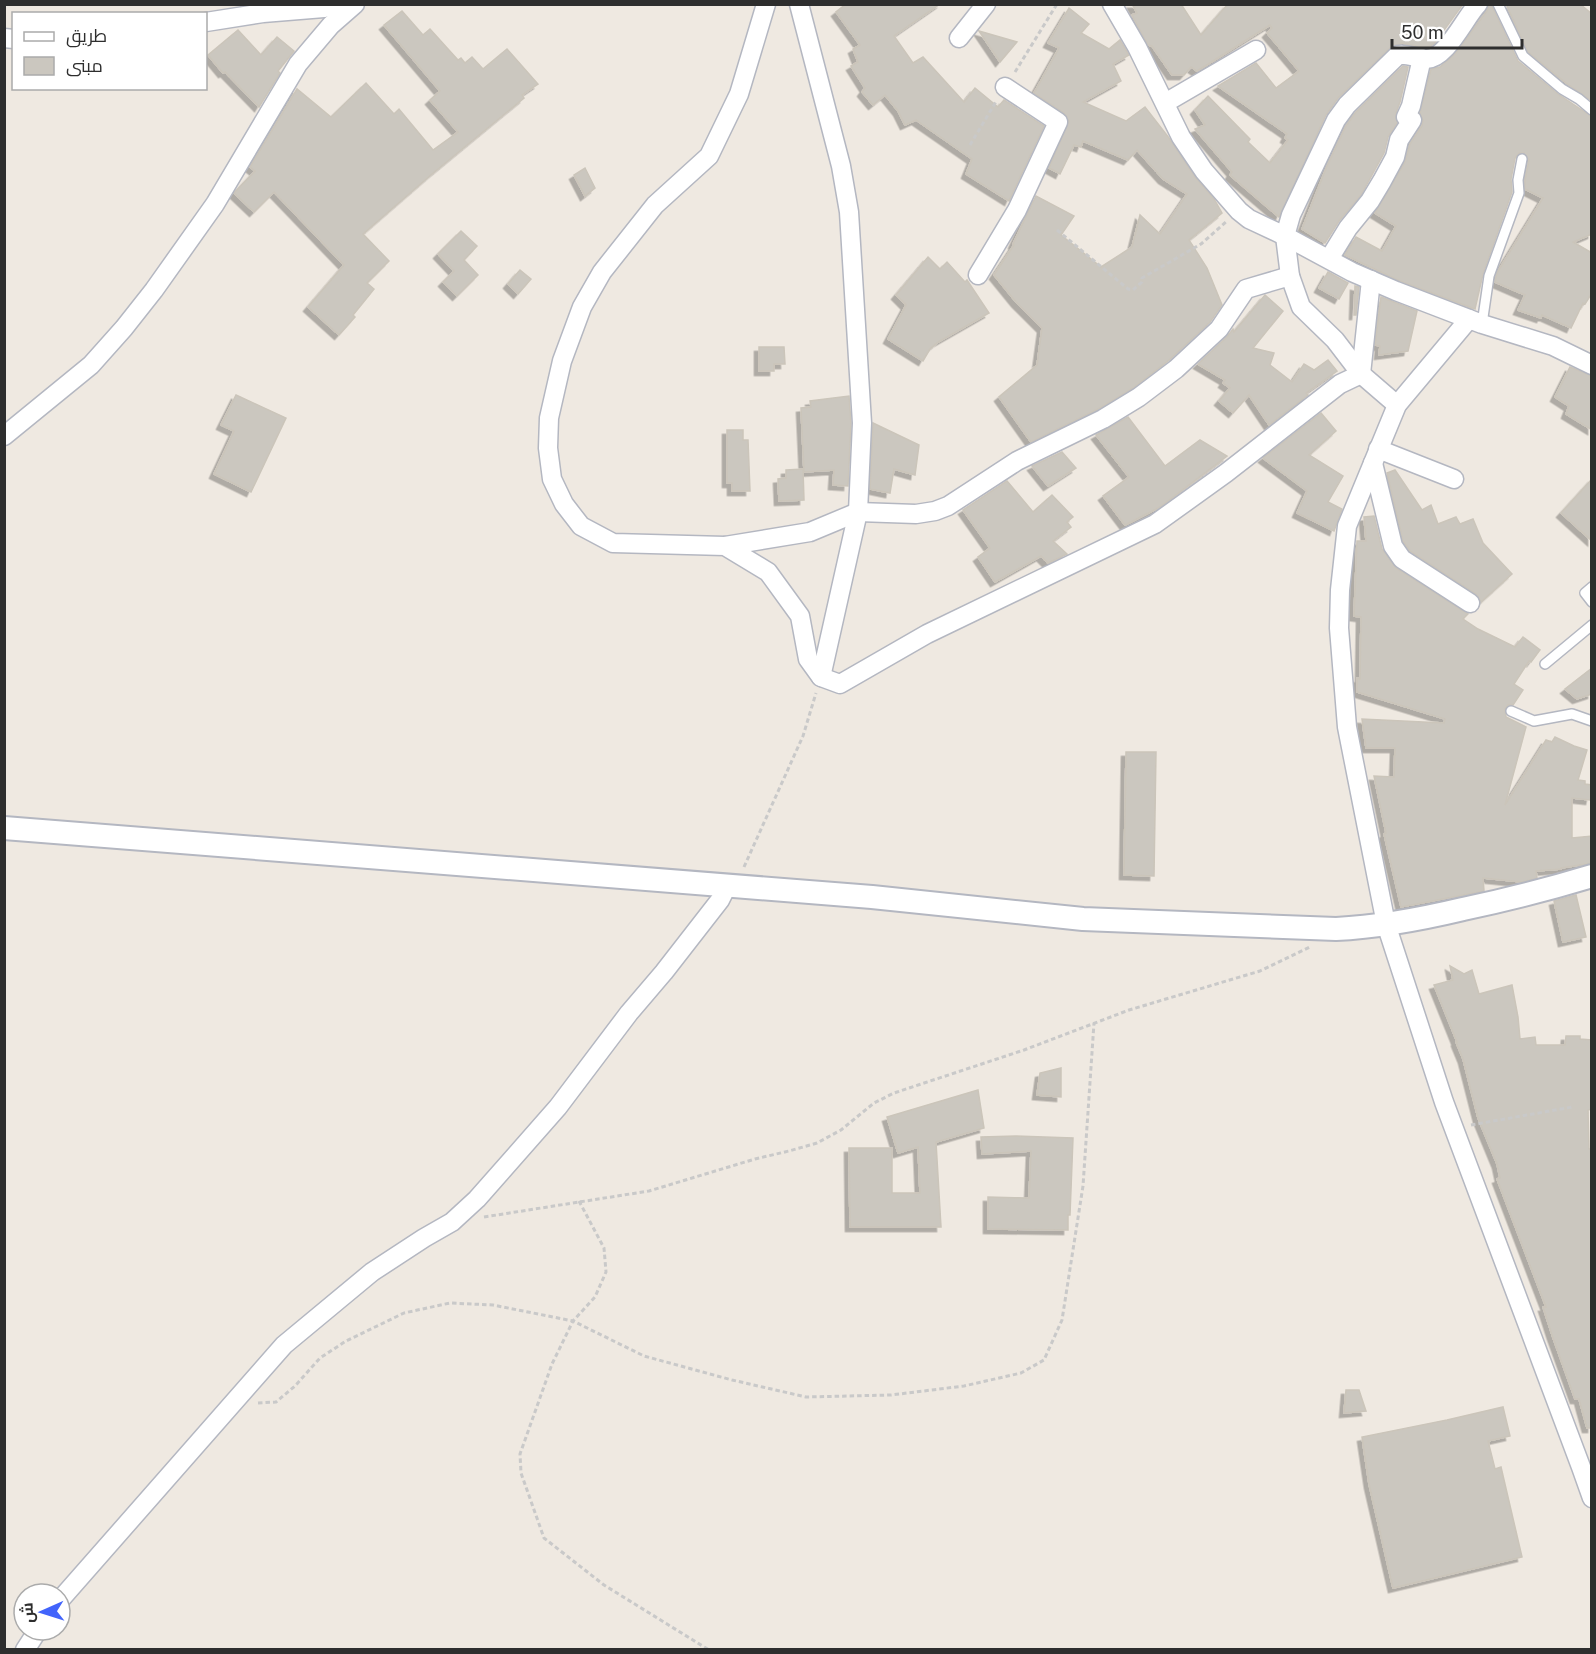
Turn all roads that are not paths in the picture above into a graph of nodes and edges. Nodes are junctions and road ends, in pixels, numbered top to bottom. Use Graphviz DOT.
graph roads {
  1 [pos="341,4"];
  2 [pos="355,4"];
  3 [pos="766,4"];
  4 [pos="799,4"];
  5 [pos="986,4"];
  6 [pos="1112,4"];
  7 [pos="1478,4"];
  8 [pos="1498,4"];
  9 [pos="207,22"];
  10 [pos="959,39"];
  11 [pos="1256,50"];
  12 [pos="1422,58"];
  13 [pos="1005,87"];
  14 [pos="1165,103"];
  15 [pos="1592,110"];
  16 [pos="1522,159"];
  17 [pos="1285,236"];
  18 [pos="1329,259"];
  19 [pos="978,275"];
  20 [pos="1290,276"];
  21 [pos="1371,280"];
  22 [pos="1475,321"];
  23 [pos="1592,365"];
  24 [pos="1361,374"];
  25 [pos="1397,405"];
  26 [pos="4,436"];
  27 [pos="1376,456"];
  28 [pos="1454,479"];
  29 [pos="858,512"];
  30 [pos="725,546"];
  31 [pos="1592,587"];
  32 [pos="1592,602"];
  33 [pos="1470,603"];
  34 [pos="1592,625"];
  35 [pos="1545,664"];
  36 [pos="821,677"];
  37 [pos="1511,711"];
  38 [pos="1592,721"];
  39 [pos="4,828"];
  40 [pos="1592,876"];
  41 [pos="731,886"];
  42 [pos="1386,924"];
  43 [pos="1592,1498"];
  44 [pos="72,1586"];
  1 -- 9 [label="street"];
  2 -- 26 [label="street"];
  3 -- 30 [label="street"];
  4 -- 29 [label="street"];
  5 -- 10 [label="street"];
  6 -- 14 [label="street"];
  7 -- 12 [label="street"];
  8 -- 15 [label="lane"];
  11 -- 14 [label="street"];
  12 -- 17 [label="street"];
  12 -- 18 [label="street"];
  13 -- 19 [label="street"];
  14 -- 17 [label="street"];
  16 -- 22 [label="lane"];
  17 -- 18 [label="street"];
  17 -- 20 [label="street"];
  18 -- 21 [label="street"];
  20 -- 24 [label="street"];
  20 -- 29 [label="street"];
  21 -- 22 [label="street"];
  21 -- 24 [label="street"];
  22 -- 23 [label="street"];
  22 -- 25 [label="street"];
  24 -- 25 [label="street"];
  24 -- 36 [label="street"];
  25 -- 27 [label="street"];
  27 -- 28 [label="street"];
  27 -- 33 [label="street"];
  27 -- 42 [label="street"];
  29 -- 30 [label="street"];
  29 -- 36 [label="street"];
  30 -- 36 [label="street"];
  31 -- 32 [label="lane"];
  34 -- 35 [label="lane"];
  37 -- 38 [label="lane"];
  39 -- 41 [label="street"];
  40 -- 42 [label="street"];
  41 -- 42 [label="street"];
  41 -- 44 [label="street"];
  42 -- 43 [label="street"];
}
